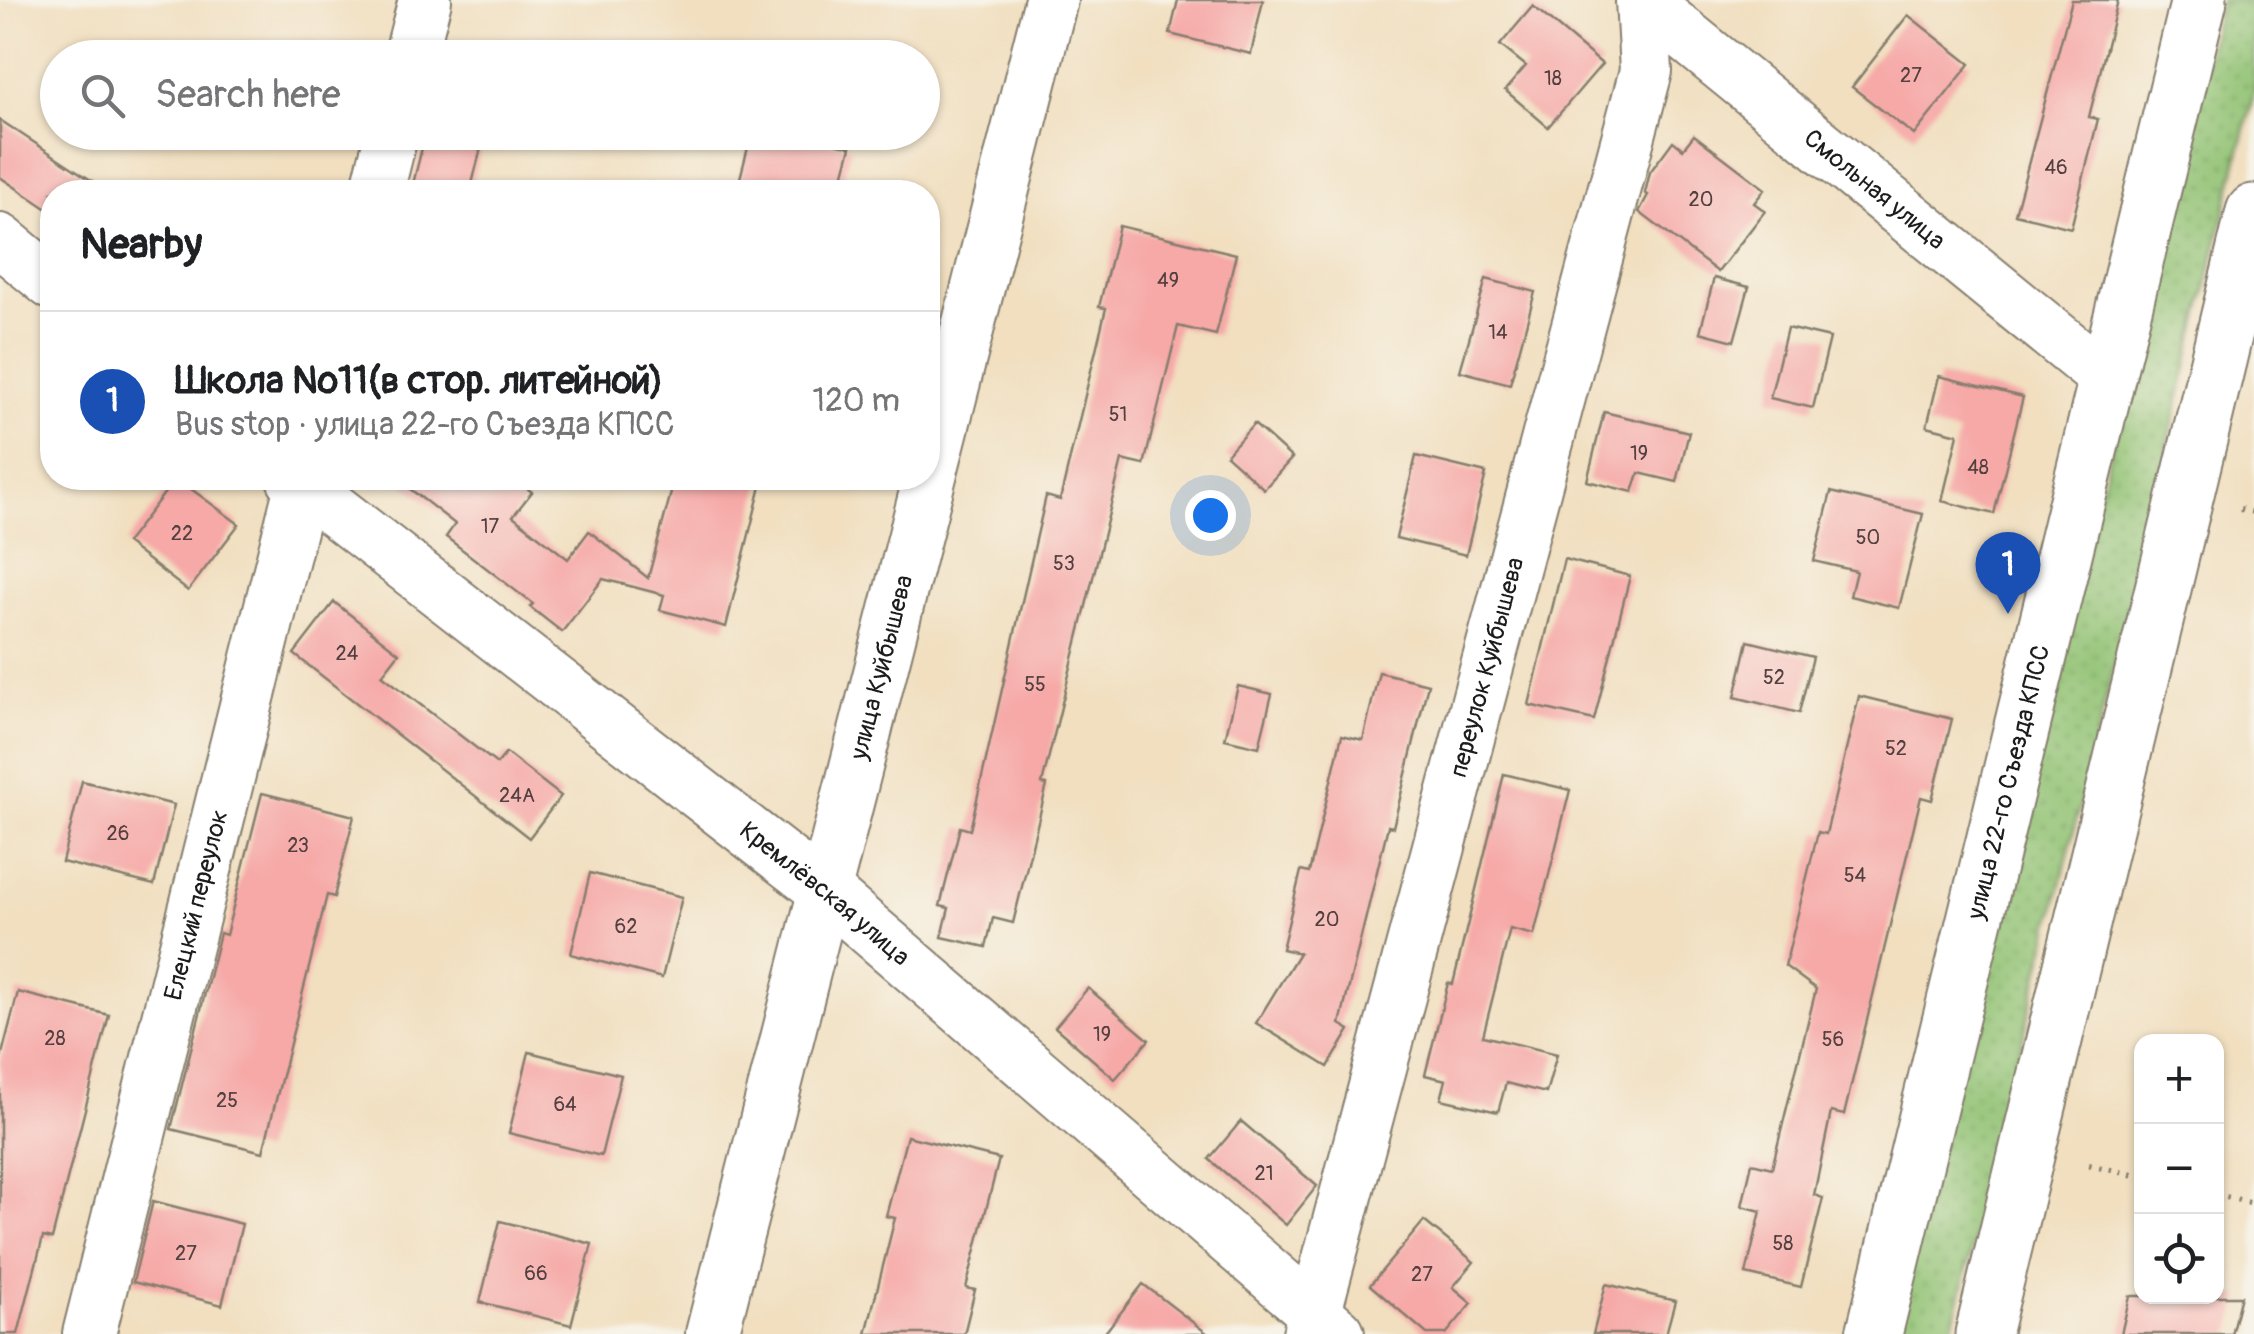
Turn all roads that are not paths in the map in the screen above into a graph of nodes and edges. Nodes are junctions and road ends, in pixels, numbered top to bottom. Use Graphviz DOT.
graph roads {
  1 [pos="425,0"];
  2 [pos="1051,0"];
  3 [pos="1642,0"];
  4 [pos="2199,0"];
  5 [pos="415,40"];
  6 [pos="387,150"];
  7 [pos="379,180"];
  8 [pos="2254,212"];
  9 [pos="0,240"];
  10 [pos="40,272"];
  11 [pos="2106,378"];
  12 [pos="940,438"];
  13 [pos="298,490"];
  14 [pos="313,490"];
  15 [pos="927,490"];
  16 [pos="825,891"];
  17 [pos="1320,1328"];
  18 [pos="89,1334"];
  19 [pos="712,1334"];
  20 [pos="1874,1334"];
  21 [pos="1982,1334"];
  1 -- 5 [label="street"];
  2 -- 12 [label="street, улица Куйбышева"];
  3 -- 11 [label="street, Смольная улица"];
  3 -- 17 [label="street, переулок Куйбышева"];
  4 -- 11 [label="main road, улица 22-го Съезда КПСС"];
  6 -- 7 [label="street"];
  8 -- 21 [label="main road"];
  9 -- 10 [label="street"];
  11 -- 20 [label="main road, улица 22-го Съезда КПСС"];
  13 -- 18 [label="street, Елецкий переулок"];
  14 -- 16 [label="street, Кремлёвская улица"];
  15 -- 16 [label="street, улица Куйбышева"];
  16 -- 17 [label="street, Кремлёвская улица"];
  16 -- 19 [label="street, улица Куйбышева"];
}
